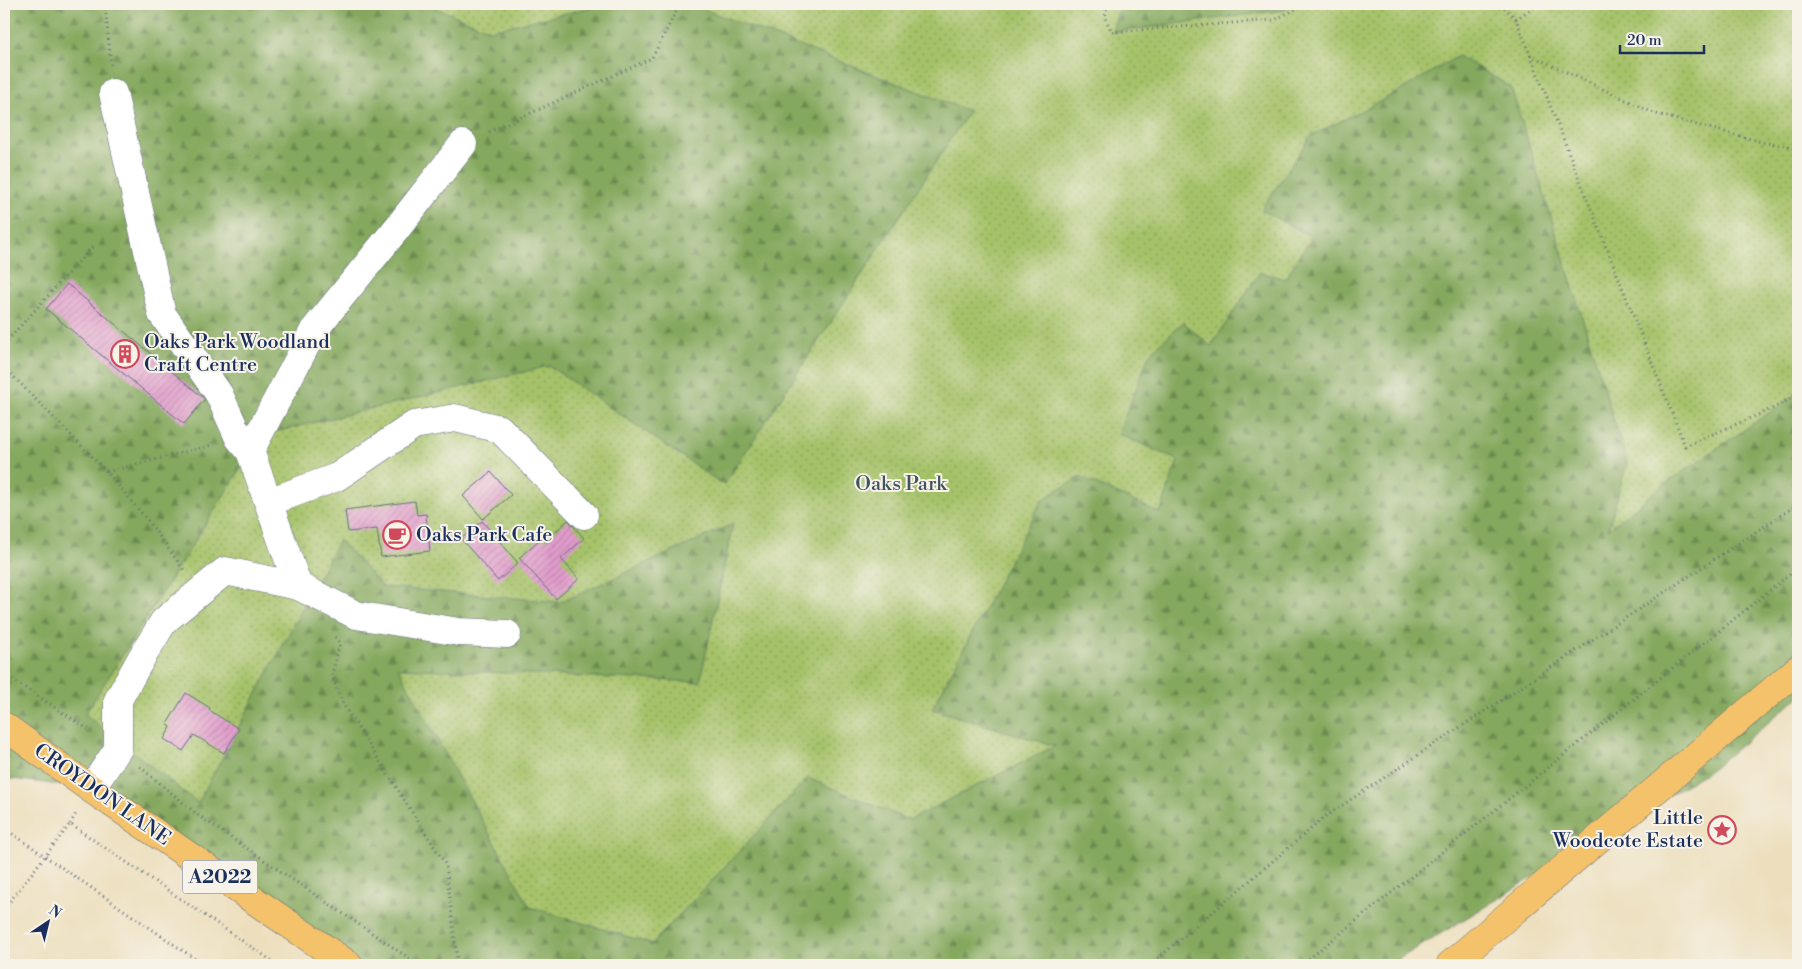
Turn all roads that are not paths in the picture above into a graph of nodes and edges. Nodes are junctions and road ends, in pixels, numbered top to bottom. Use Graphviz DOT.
graph roads {
  1 [pos="113,93"];
  2 [pos="463,144"];
  3 [pos="245,444"];
  4 [pos="269,502"];
  5 [pos="584,516"];
  6 [pos="298,586"];
  7 [pos="506,634"];
  8 [pos="1798,668"];
  9 [pos="4,726"];
  10 [pos="91,788"];
  11 [pos="349,965"];
  12 [pos="1450,965"];
  1 -- 3 [label="lane"];
  2 -- 3 [label="lane"];
  3 -- 4 [label="lane"];
  4 -- 5 [label="lane"];
  4 -- 6 [label="lane"];
  6 -- 7 [label="lane"];
  6 -- 10 [label="lane"];
  8 -- 12 [label="main road"];
  9 -- 10 [label="main road, CROYDON LANE / A2022"];
  10 -- 11 [label="main road, CROYDON LANE / A2022"];
}
